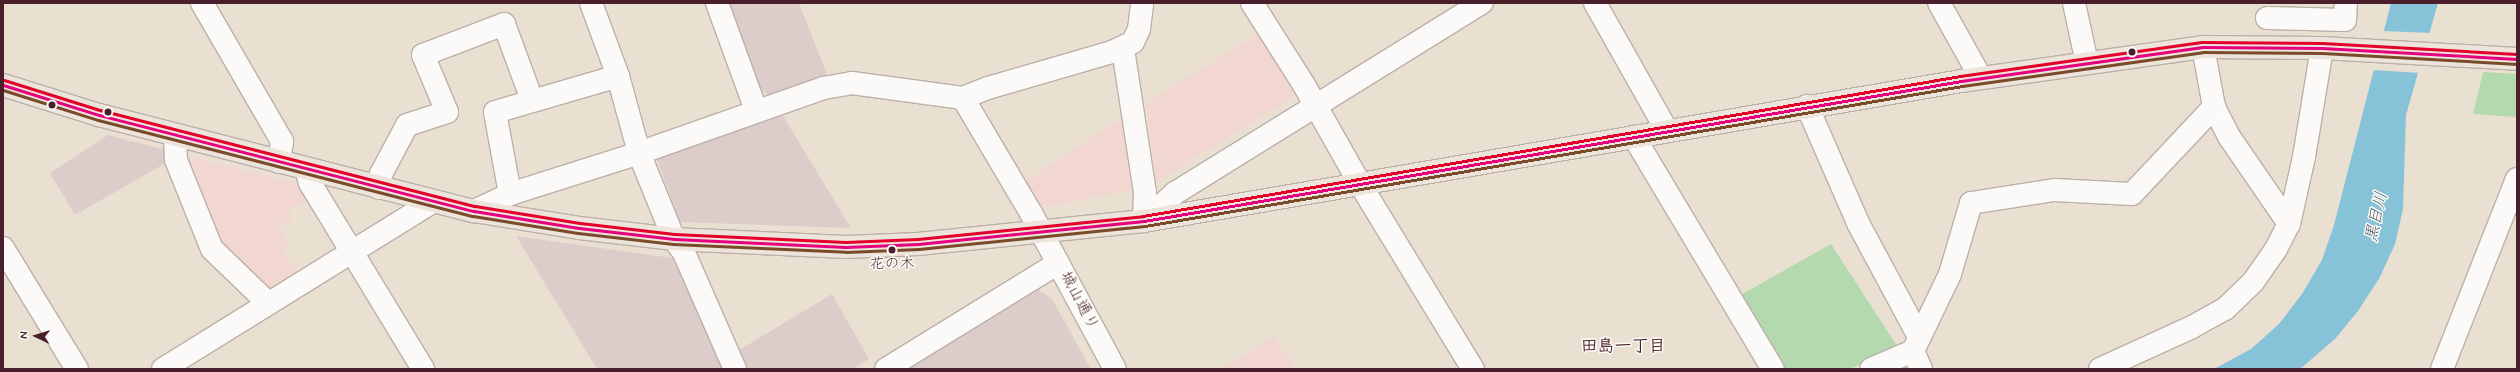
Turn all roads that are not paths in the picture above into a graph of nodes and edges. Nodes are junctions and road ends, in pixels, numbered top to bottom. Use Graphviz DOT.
graph roads {
  1 [pos="202,3"];
  2 [pos="591,3"];
  3 [pos="717,3"];
  4 [pos="1142,3"];
  5 [pos="1252,3"];
  6 [pos="1482,3"];
  7 [pos="1595,3"];
  8 [pos="1939,3"];
  9 [pos="2074,3"];
  10 [pos="2346,3"];
  11 [pos="2265,10"];
  12 [pos="2203,47"];
  13 [pos="2268,47"];
  14 [pos="2331,48"];
  15 [pos="1123,49"];
  16 [pos="2517,59"];
  17 [pos="2087,63"];
  18 [pos="618,76"];
  19 [pos="1981,78"];
  20 [pos="3,85"];
  21 [pos="963,98"];
  22 [pos="532,100"];
  23 [pos="1316,106"];
  24 [pos="1807,106"];
  25 [pos="2214,106"];
  26 [pos="756,110"];
  27 [pos="1667,131"];
  28 [pos="175,135"];
  29 [pos="1634,137"];
  30 [pos="639,153"];
  31 [pos="279,162"];
  32 [pos="306,169"];
  33 [pos="2517,179"];
  34 [pos="1360,184"];
  35 [pos="379,188"];
  36 [pos="510,194"];
  37 [pos="432,202"];
  38 [pos="474,211"];
  39 [pos="1144,221"];
  40 [pos="2289,224"];
  41 [pos="1042,233"];
  42 [pos="674,239"];
  43 [pos="3,248"];
  44 [pos="350,251"];
  45 [pos="1058,263"];
  46 [pos="268,303"];
  47 [pos="1918,352"];
  48 [pos="77,369"];
  49 [pos="163,369"];
  50 [pos="423,369"];
  51 [pos="735,369"];
  52 [pos="886,369"];
  53 [pos="1115,369"];
  54 [pos="1473,369"];
  55 [pos="1773,369"];
  56 [pos="1872,369"];
  57 [pos="2100,369"];
  58 [pos="2442,369"];
  1 -- 31 [label="street"];
  2 -- 18 [label="street"];
  3 -- 26 [label="street"];
  4 -- 15 [label="street"];
  5 -- 23 [label="street"];
  6 -- 23 [label="street"];
  7 -- 27 [label="street"];
  8 -- 19 [label="street"];
  9 -- 17 [label="street"];
  10 -- 11 [label="street"];
  11 -- 13 [label="street"];
  12 -- 13 [label="main road"];
  12 -- 17 [label="main road"];
  12 -- 25 [label="street"];
  13 -- 14 [label="main road"];
  14 -- 16 [label="main road"];
  14 -- 40 [label="street"];
  15 -- 21 [label="street"];
  15 -- 39 [label="street"];
  17 -- 19 [label="main road"];
  18 -- 22 [label="street"];
  18 -- 30 [label="street"];
  19 -- 24 [label="main road"];
  20 -- 28 [label="main road"];
  21 -- 26 [label="street"];
  21 -- 41 [label="street, 城山通り"];
  22 -- 35 [label="street"];
  22 -- 36 [label="street"];
  23 -- 34 [label="street"];
  23 -- 39 [label="street"];
  24 -- 27 [label="main road"];
  24 -- 47 [label="street"];
  25 -- 40 [label="street"];
  25 -- 47 [label="street"];
  26 -- 30 [label="street"];
  27 -- 29 [label="main road"];
  28 -- 31 [label="main road"];
  28 -- 46 [label="street"];
  29 -- 34 [label="main road"];
  29 -- 55 [label="street"];
  30 -- 36 [label="street"];
  30 -- 42 [label="street"];
  31 -- 32 [label="main road"];
  32 -- 35 [label="main road"];
  32 -- 44 [label="street"];
  33 -- 58 [label="street"];
  34 -- 39 [label="main road"];
  34 -- 54 [label="street"];
  35 -- 37 [label="main road"];
  36 -- 38 [label="street"];
  37 -- 38 [label="main road"];
  37 -- 44 [label="street"];
  38 -- 42 [label="main road"];
  39 -- 41 [label="main road"];
  40 -- 57 [label="street"];
  41 -- 42 [label="main road"];
  41 -- 45 [label="street, 城山通り"];
  42 -- 51 [label="street"];
  43 -- 48 [label="street"];
  44 -- 46 [label="street"];
  44 -- 50 [label="street"];
  45 -- 52 [label="street"];
  45 -- 53 [label="street, 城山通り"];
  46 -- 49 [label="street"];
  47 -- 56 [label="street"];
}
